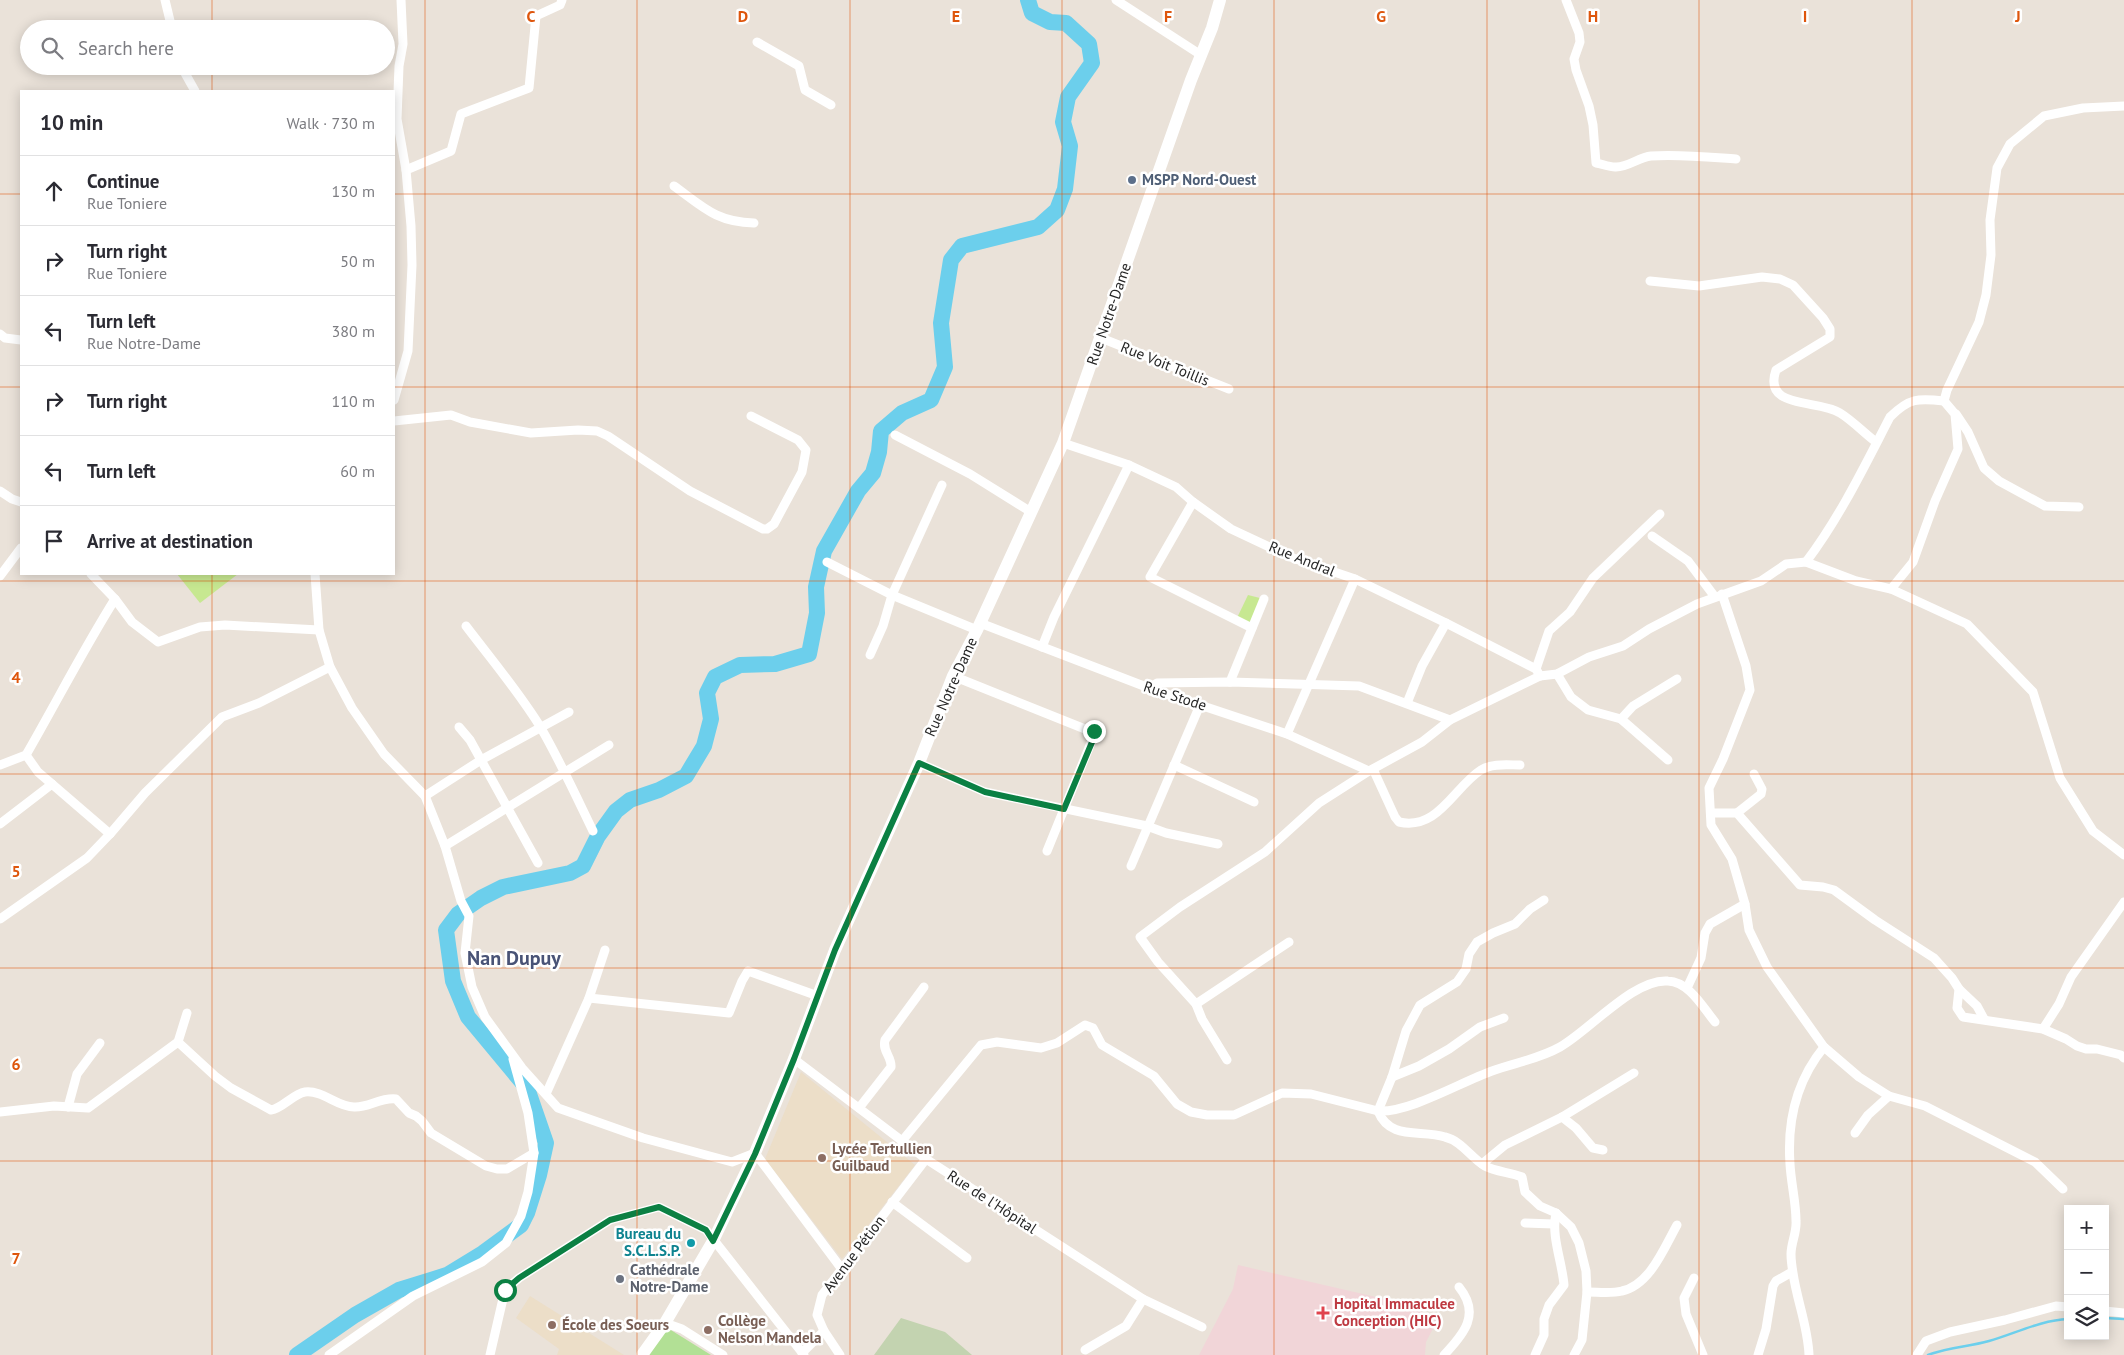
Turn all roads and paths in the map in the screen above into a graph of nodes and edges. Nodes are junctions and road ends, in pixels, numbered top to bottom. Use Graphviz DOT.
graph roads {
  1 [pos="165,0"];
  2 [pos="401,0"];
  3 [pos="562,0"];
  4 [pos="1116,0"];
  5 [pos="1220,0"];
  6 [pos="1566,0"];
  7 [pos="170,20"];
  8 [pos="757,42"];
  9 [pos="1201,55"];
  10 [pos="186,75"];
  11 [pos="194,90"];
  12 [pos="831,104"];
  13 [pos="2124,106"];
  14 [pos="1736,159"];
  15 [pos="406,170"];
  16 [pos="674,186"];
  17 [pos="754,223"];
  18 [pos="1650,281"];
  19 [pos="0,334"];
  20 [pos="1101,338"];
  21 [pos="20,340"];
  22 [pos="1229,390"];
  23 [pos="395,396"];
  24 [pos="1944,402"];
  25 [pos="1956,414"];
  26 [pos="750,416"];
  27 [pos="395,421"];
  28 [pos="895,434"];
  29 [pos="1063,442"];
  30 [pos="1876,442"];
  31 [pos="1129,465"];
  32 [pos="942,485"];
  33 [pos="0,491"];
  34 [pos="20,502"];
  35 [pos="1193,502"];
  36 [pos="2079,507"];
  37 [pos="1031,512"];
  38 [pos="1660,514"];
  39 [pos="1652,536"];
  40 [pos="20,549"];
  41 [pos="827,562"];
  42 [pos="1806,562"];
  43 [pos="92,575"];
  44 [pos="316,575"];
  45 [pos="0,576"];
  46 [pos="1355,580"];
  47 [pos="1891,590"];
  48 [pos="892,595"];
  49 [pos="1719,596"];
  50 [pos="115,599"];
  51 [pos="1264,599"];
  52 [pos="1446,622"];
  53 [pos="466,626"];
  54 [pos="978,626"];
  55 [pos="1252,628"];
  56 [pos="319,630"];
  57 [pos="1042,647"];
  58 [pos="870,655"];
  59 [pos="330,667"];
  60 [pos="1538,672"];
  61 [pos="1557,674"];
  62 [pos="953,676"];
  63 [pos="1677,679"];
  64 [pos="1230,682"];
  65 [pos="1309,684"];
  66 [pos="1149,688"];
  67 [pos="1407,703"];
  68 [pos="1200,705"];
  69 [pos="569,712"];
  70 [pos="1621,719"];
  71 [pos="1450,720"];
  72 [pos="458,727"];
  73 [pos="540,728"];
  74 [pos="1287,734"];
  75 [pos="609,745"];
  76 [pos="26,755"];
  77 [pos="481,760"];
  78 [pos="1668,760"];
  79 [pos="919,763"];
  80 [pos="0,764"];
  81 [pos="1174,765"];
  82 [pos="1520,765"];
  83 [pos="1371,770"];
  84 [pos="565,773"];
  85 [pos="1754,774"];
  86 [pos="52,784"];
  87 [pos="425,796"];
  88 [pos="1254,802"];
  89 [pos="508,807"];
  90 [pos="1064,809"];
  91 [pos="1711,813"];
  92 [pos="1737,813"];
  93 [pos="0,824"];
  94 [pos="1147,826"];
  95 [pos="593,831"];
  96 [pos="110,834"];
  97 [pos="1218,844"];
  98 [pos="445,846"];
  99 [pos="1047,851"];
  100 [pos="2124,855"];
  101 [pos="538,862"];
  102 [pos="1130,866"];
  103 [pos="1544,900"];
  104 [pos="2124,902"];
  105 [pos="1745,904"];
  106 [pos="0,919"];
  107 [pos="1289,942"];
  108 [pos="605,950"];
  109 [pos="924,987"];
  110 [pos="1687,988"];
  111 [pos="1959,989"];
  112 [pos="818,996"];
  113 [pos="589,998"];
  114 [pos="1196,1004"];
  115 [pos="187,1012"];
  116 [pos="1504,1018"];
  117 [pos="1984,1019"];
  118 [pos="1715,1022"];
  119 [pos="2043,1029"];
  120 [pos="100,1042"];
  121 [pos="178,1042"];
  122 [pos="1824,1047"];
  123 [pos="512,1055"];
  124 [pos="2124,1058"];
  125 [pos="794,1059"];
  126 [pos="1227,1060"];
  127 [pos="1634,1073"];
  128 [pos="1392,1077"];
  129 [pos="546,1094"];
  130 [pos="1889,1096"];
  131 [pos="68,1107"];
  132 [pos="859,1108"];
  133 [pos="1378,1111"];
  134 [pos="0,1112"];
  135 [pos="1562,1117"];
  136 [pos="1855,1133"];
  137 [pos="902,1142"];
  138 [pos="1602,1150"];
  139 [pos="534,1153"];
  140 [pos="755,1154"];
  141 [pos="926,1159"];
  142 [pos="1482,1164"];
  143 [pos="2063,1189"];
  144 [pos="892,1202"];
  145 [pos="1556,1213"];
  146 [pos="1525,1223"];
  147 [pos="1554,1224"];
  148 [pos="1677,1225"];
  149 [pos="713,1241"];
  150 [pos="967,1258"];
  151 [pos="842,1268"];
  152 [pos="1792,1272"];
  153 [pos="1694,1278"];
  154 [pos="1459,1287"];
  155 [pos="1587,1292"];
  156 [pos="1143,1299"];
  157 [pos="2064,1307"];
  158 [pos="2109,1311"];
  159 [pos="2124,1313"];
  160 [pos="665,1323"];
  161 [pos="1202,1327"];
  162 [pos="824,1331"];
  163 [pos="1085,1350"];
  164 [pos="803,1354"];
  165 [pos="329,1355"];
  166 [pos="490,1355"];
  167 [pos="642,1355"];
  168 [pos="723,1355"];
  169 [pos="840,1355"];
  170 [pos="1444,1355"];
  171 [pos="1535,1355"];
  172 [pos="1574,1355"];
  173 [pos="1704,1355"];
  174 [pos="1758,1355"];
  175 [pos="1809,1355"];
  176 [pos="1917,1355"];
  1 -- 7 [label="street"];
  2 -- 15 [label="street"];
  3 -- 15 [label="street"];
  4 -- 9 [label="street"];
  5 -- 9 [label="street, Rue Notre-Dame"];
  6 -- 14 [label="street"];
  8 -- 12 [label="street"];
  9 -- 20 [label="street, Rue Notre-Dame"];
  10 -- 11 [label="street"];
  13 -- 24 [label="street"];
  15 -- 23 [label="street"];
  16 -- 17 [label="street"];
  18 -- 30 [label="street"];
  19 -- 21 [label="street"];
  20 -- 22 [label="street, Rue Voit Toillis"];
  20 -- 29 [label="street, Rue Notre-Dame"];
  24 -- 25 [label="street"];
  24 -- 30 [label="street"];
  25 -- 36 [label="street"];
  25 -- 47 [label="street"];
  26 -- 27 [label="street"];
  28 -- 37 [label="street"];
  29 -- 31 [label="street, Rue Andral"];
  29 -- 37 [label="street, Rue Notre-Dame"];
  30 -- 42 [label="street"];
  31 -- 35 [label="street, Rue Andral"];
  31 -- 57 [label="street"];
  32 -- 48 [label="street"];
  33 -- 34 [label="street"];
  35 -- 46 [label="street, Rue Andral"];
  35 -- 55 [label="street"];
  37 -- 54 [label="street, Rue Notre-Dame"];
  38 -- 60 [label="street"];
  39 -- 49 [label="street"];
  40 -- 45 [label="street"];
  41 -- 48 [label="street, Rue Stode"];
  42 -- 47 [label="street"];
  42 -- 49 [label="street"];
  43 -- 50 [label="street"];
  44 -- 56 [label="street"];
  46 -- 52 [label="street, Rue Andral"];
  46 -- 65 [label="street"];
  47 -- 100 [label="street"];
  48 -- 54 [label="street, Rue Stode"];
  48 -- 58 [label="street"];
  49 -- 61 [label="street"];
  49 -- 91 [label="street"];
  50 -- 56 [label="street"];
  50 -- 76 [label="street"];
  51 -- 55 [label="street"];
  52 -- 60 [label="street, Rue Andral"];
  52 -- 67 [label="street"];
  53 -- 73 [label="street"];
  54 -- 57 [label="street, Rue Stode"];
  54 -- 62 [label="street, Rue Notre-Dame"];
  55 -- 64 [label="street"];
  56 -- 59 [label="street"];
  57 -- 66 [label="street, Rue Stode"];
  59 -- 87 [label="street"];
  59 -- 96 [label="street"];
  60 -- 61 [label="street"];
  60 -- 71 [label="street"];
  61 -- 70 [label="street"];
  62 -- 79 [label="street, Rue Notre-Dame"];
  62 -- 90 [label="street"];
  63 -- 70 [label="street"];
  64 -- 65 [label="street"];
  64 -- 66 [label="street"];
  65 -- 67 [label="street"];
  65 -- 74 [label="street"];
  66 -- 68 [label="street, Rue Stode"];
  67 -- 71 [label="street"];
  68 -- 74 [label="street, Rue Stode"];
  68 -- 81 [label="street"];
  69 -- 73 [label="street"];
  70 -- 78 [label="street"];
  71 -- 83 [label="street"];
  72 -- 77 [label="street"];
  73 -- 77 [label="street"];
  73 -- 84 [label="street"];
  74 -- 83 [label="street, Rue Stode"];
  75 -- 84 [label="street"];
  76 -- 80 [label="street"];
  76 -- 86 [label="street"];
  77 -- 87 [label="street"];
  77 -- 89 [label="street"];
  79 -- 90 [label="street"];
  79 -- 112 [label="street, Rue Notre-Dame"];
  81 -- 88 [label="street"];
  81 -- 94 [label="street"];
  82 -- 83 [label="street"];
  83 -- 114 [label="street"];
  84 -- 89 [label="street"];
  84 -- 95 [label="street"];
  85 -- 92 [label="street"];
  86 -- 93 [label="street"];
  86 -- 96 [label="street"];
  87 -- 98 [label="street"];
  89 -- 98 [label="street"];
  89 -- 101 [label="street"];
  90 -- 94 [label="street"];
  90 -- 99 [label="street"];
  91 -- 92 [label="street"];
  91 -- 105 [label="street"];
  92 -- 111 [label="street"];
  94 -- 97 [label="street"];
  94 -- 102 [label="street"];
  96 -- 106 [label="street"];
  98 -- 123 [label="street"];
  103 -- 128 [label="street"];
  104 -- 119 [label="street"];
  105 -- 110 [label="street"];
  105 -- 122 [label="street"];
  107 -- 114 [label="street"];
  108 -- 113 [label="street"];
  109 -- 132 [label="street"];
  110 -- 118 [label="street"];
  110 -- 133 [label="street"];
  111 -- 117 [label="street"];
  111 -- 117 [label="street"];
  112 -- 113 [label="street"];
  112 -- 125 [label="street, Rue Notre-Dame"];
  113 -- 129 [label="street"];
  114 -- 126 [label="street"];
  115 -- 121 [label="street"];
  116 -- 128 [label="street"];
  117 -- 119 [label="street"];
  119 -- 124 [label="street"];
  120 -- 131 [label="street"];
  121 -- 131 [label="street"];
  121 -- 139 [label="street"];
  122 -- 130 [label="street"];
  122 -- 152 [label="street"];
  123 -- 129 [label="street"];
  123 -- 139 [label="street"];
  125 -- 132 [label="street, Rue de l'Hôpital"];
  125 -- 140 [label="street, Rue Notre-Dame"];
  127 -- 135 [label="street"];
  128 -- 133 [label="street"];
  129 -- 140 [label="street"];
  130 -- 136 [label="street"];
  130 -- 143 [label="street"];
  131 -- 134 [label="street"];
  132 -- 137 [label="street, Rue de l'Hôpital"];
  133 -- 137 [label="street"];
  133 -- 142 [label="street"];
  135 -- 138 [label="street"];
  135 -- 142 [label="street"];
  137 -- 141 [label="street, Rue de l'Hôpital"];
  139 -- 165 [label="street"];
  140 -- 149 [label="street, Rue Notre-Dame"];
  140 -- 151 [label="street"];
  141 -- 144 [label="street, Avenue Pétion"];
  141 -- 156 [label="street, Rue de l'Hôpital"];
  142 -- 145 [label="street"];
  144 -- 150 [label="street"];
  144 -- 151 [label="street, Avenue Pétion"];
  145 -- 147 [label="street"];
  145 -- 155 [label="street"];
  146 -- 147 [label="street"];
  147 -- 171 [label="street"];
  148 -- 155 [label="street"];
  149 -- 160 [label="street, Rue Notre-Dame"];
  149 -- 164 [label="street"];
  149 -- 166 [label="street"];
  151 -- 162 [label="street, Avenue Pétion"];
  152 -- 174 [label="street"];
  152 -- 175 [label="street"];
  153 -- 173 [label="street"];
  154 -- 170 [label="street"];
  155 -- 172 [label="street"];
  156 -- 161 [label="street, Rue de l'Hôpital"];
  156 -- 163 [label="street"];
  157 -- 176 [label="street"];
  158 -- 159 [label="street"];
  160 -- 167 [label="street, Rue Notre-Dame"];
  160 -- 168 [label="street"];
  162 -- 164 [label="street"];
  162 -- 169 [label="street, Avenue Pétion"];
}
